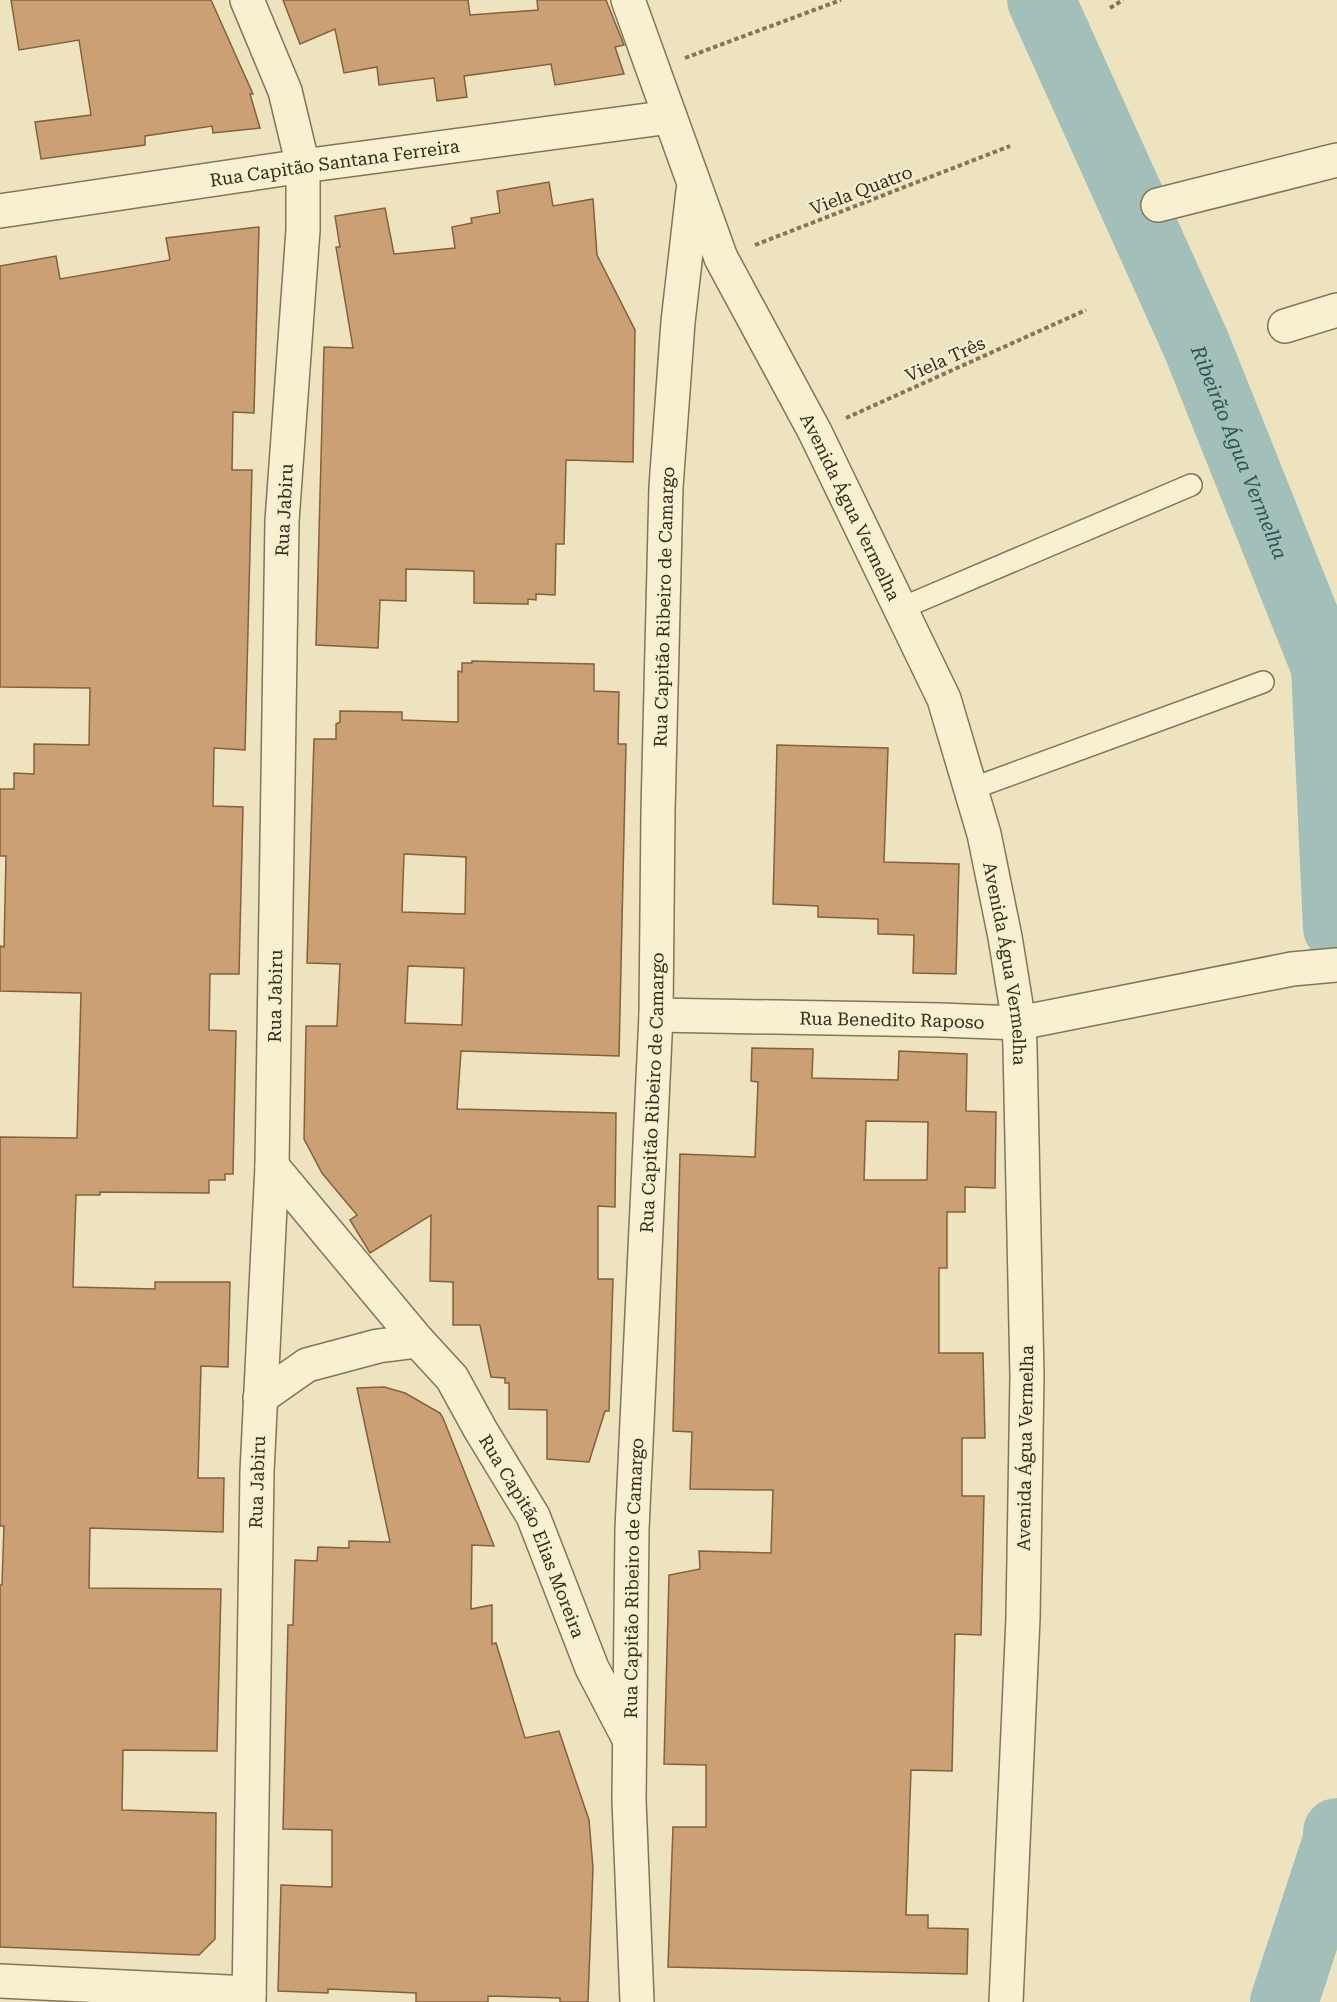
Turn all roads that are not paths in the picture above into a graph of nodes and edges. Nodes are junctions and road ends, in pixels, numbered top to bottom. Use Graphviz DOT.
graph roads {
  1 [pos="247,0"];
  2 [pos="628,0"];
  3 [pos="670,117"];
  4 [pos="1337,160"];
  5 [pos="303,166"];
  6 [pos="694,184"];
  7 [pos="1158,205"];
  8 [pos="0,211"];
  9 [pos="1337,310"];
  10 [pos="1285,326"];
  11 [pos="1191,485"];
  12 [pos="902,608"];
  13 [pos="1263,682"];
  14 [pos="971,789"];
  15 [pos="1325,966"];
  16 [pos="656,1015"];
  17 [pos="1019,1023"];
  18 [pos="272,1166"];
  19 [pos="418,1341"];
  20 [pos="260,1398"];
  21 [pos="630,1742"];
  22 [pos="0,1981"];
  23 [pos="249,1997"];
  24 [pos="637,2002"];
  25 [pos="1006,2002"];
  1 -- 5 [label="street, Rua Jabiru"];
  2 -- 3 [label="street, Avenida Água Vermelha"];
  3 -- 5 [label="street, Rua Capitão Santana Ferreira"];
  3 -- 6 [label="street, Avenida Água Vermelha"];
  4 -- 7 [label="street"];
  5 -- 8 [label="street, Rua Capitão Santana Ferreira"];
  5 -- 18 [label="street, Rua Jabiru"];
  6 -- 12 [label="street, Avenida Água Vermelha"];
  6 -- 16 [label="street, Rua Capitão Ribeiro de Camargo"];
  9 -- 10 [label="street"];
  11 -- 12 [label="lane"];
  12 -- 14 [label="street, Avenida Água Vermelha"];
  13 -- 14 [label="lane"];
  14 -- 17 [label="street, Avenida Água Vermelha"];
  15 -- 17 [label="street, Rua Benedito Raposo"];
  16 -- 17 [label="street, Rua Benedito Raposo"];
  16 -- 21 [label="street, Rua Capitão Ribeiro de Camargo"];
  17 -- 25 [label="street, Avenida Água Vermelha"];
  18 -- 19 [label="street, Rua Capitão Elias Moreira"];
  18 -- 20 [label="street, Rua Jabiru"];
  19 -- 20 [label="street"];
  19 -- 21 [label="street, Rua Capitão Elias Moreira"];
  20 -- 23 [label="street, Rua Jabiru"];
  21 -- 24 [label="street, Rua Capitão Ribeiro de Camargo"];
  22 -- 23 [label="street"];
}
